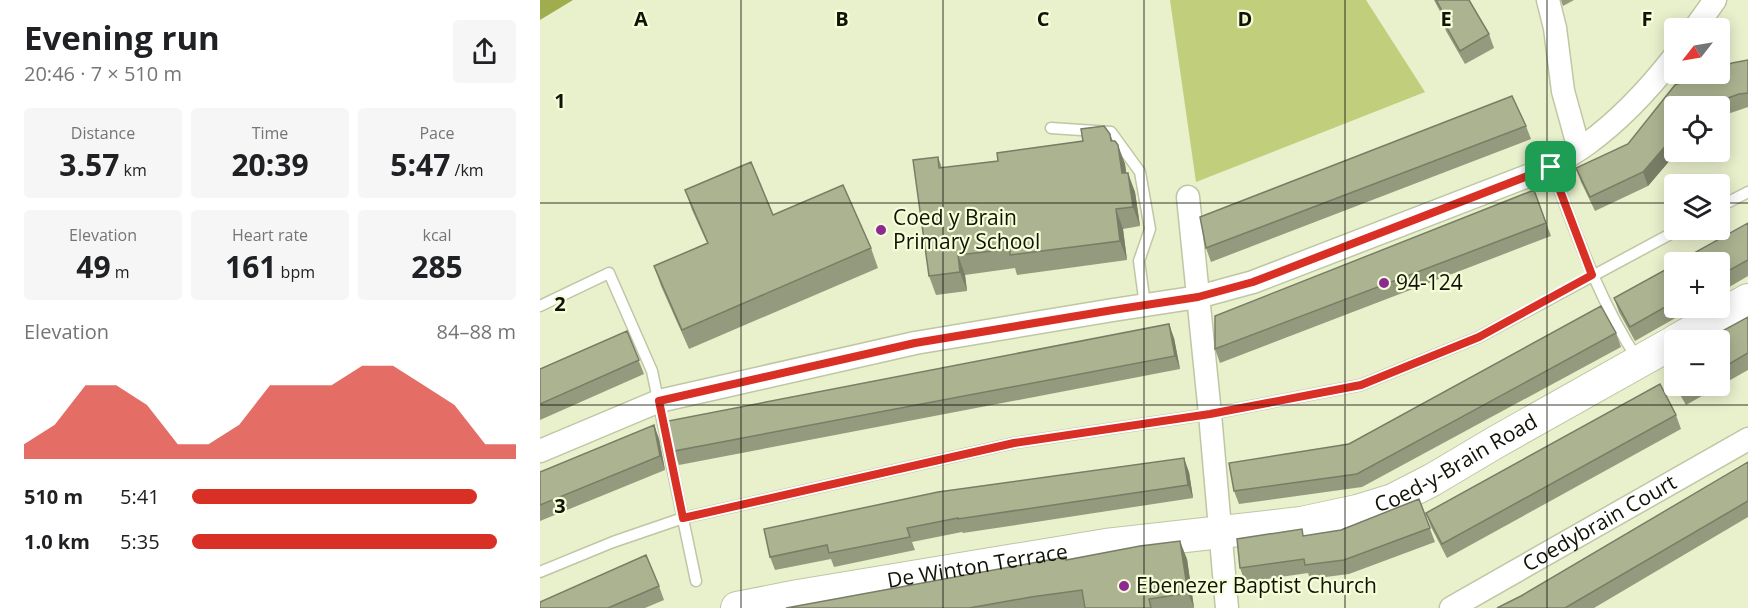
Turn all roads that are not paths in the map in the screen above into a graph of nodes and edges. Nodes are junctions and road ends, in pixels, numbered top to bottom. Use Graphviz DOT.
graph roads {
  1 [pos="1548,0"];
  2 [pos="1715,0"];
  3 [pos="1702,18"];
  4 [pos="1664,70"];
  5 [pos="1051,128"];
  6 [pos="1579,149"];
  7 [pos="1551,167"];
  8 [pos="1748,192"];
  9 [pos="1188,197"];
  10 [pos="1730,201"];
  11 [pos="1664,237"];
  12 [pos="1592,275"];
  13 [pos="1198,297"];
  14 [pos="1748,300"];
  15 [pos="1145,305"];
  16 [pos="540,306"];
  17 [pos="1695,330"];
  18 [pos="1664,348"];
  19 [pos="1640,362"];
  20 [pos="659,401"];
  21 [pos="1210,414"];
  22 [pos="1748,439"];
  23 [pos="540,452"];
  24 [pos="683,518"];
  25 [pos="1220,531"];
  26 [pos="540,572"];
  27 [pos="696,581"];
  28 [pos="737,608"];
  29 [pos="1227,608"];
  30 [pos="1451,608"];
  1 -- 6 [label="street"];
  2 -- 3 [label="street"];
  4 -- 6 [label="street"];
  5 -- 15 [label="lane"];
  6 -- 7 [label="street"];
  7 -- 12 [label="lane"];
  7 -- 13 [label="street"];
  8 -- 10 [label="lane"];
  9 -- 13 [label="street"];
  11 -- 12 [label="lane"];
  12 -- 19 [label="lane"];
  12 -- 21 [label="lane"];
  13 -- 15 [label="street"];
  13 -- 21 [label="street"];
  14 -- 17 [label="street, Coed-y-Brain Road"];
  15 -- 20 [label="street"];
  16 -- 20 [label="lane"];
  18 -- 19 [label="street, Coed-y-Brain Road"];
  19 -- 25 [label="street, Coed-y-Brain Road"];
  20 -- 23 [label="street"];
  20 -- 24 [label="lane"];
  21 -- 24 [label="lane"];
  21 -- 25 [label="street"];
  22 -- 30 [label="street, Coedybrain Court"];
  24 -- 26 [label="lane"];
  24 -- 27 [label="lane"];
  25 -- 28 [label="street, De Winton Terrace"];
  25 -- 29 [label="street"];
}
